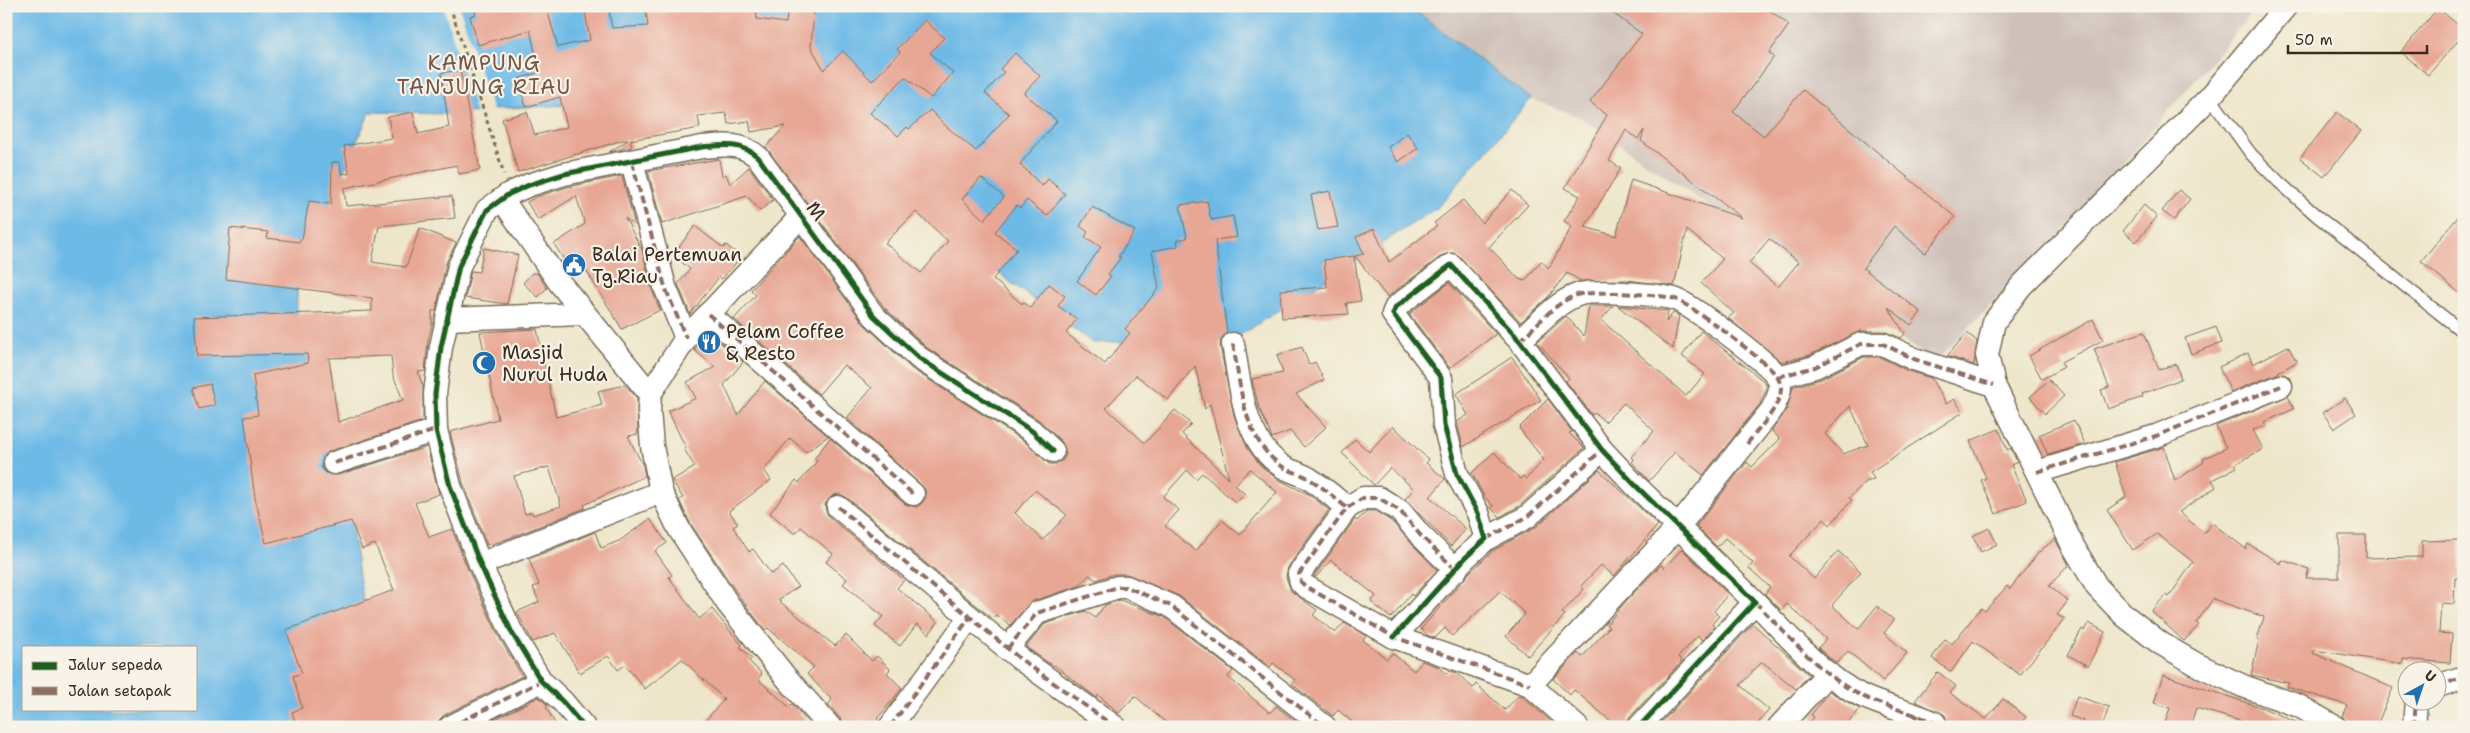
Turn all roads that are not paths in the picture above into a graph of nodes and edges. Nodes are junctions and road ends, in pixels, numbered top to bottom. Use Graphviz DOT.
graph roads {
  1 [pos="2286,6"];
  2 [pos="2210,97"];
  3 [pos="632,162"];
  4 [pos="506,196"];
  5 [pos="801,216"];
  6 [pos="584,314"];
  7 [pos="708,314"];
  8 [pos="448,319"];
  9 [pos="2464,333"];
  10 [pos="686,338"];
  11 [pos="1520,341"];
  12 [pos="1233,344"];
  13 [pos="1778,377"];
  14 [pos="1994,385"];
  15 [pos="2281,386"];
  16 [pos="650,394"];
  17 [pos="436,430"];
  18 [pos="1602,450"];
  19 [pos="1053,451"];
  20 [pos="334,463"];
  21 [pos="2037,472"];
  22 [pos="661,492"];
  23 [pos="913,494"];
  24 [pos="838,507"];
  25 [pos="1347,508"];
  26 [pos="1678,527"];
  27 [pos="1486,539"];
  28 [pos="480,564"];
  29 [pos="1456,570"];
  30 [pos="1755,602"];
  31 [pos="970,617"];
  32 [pos="1394,637"];
  33 [pos="1007,649"];
  34 [pos="1828,673"];
  35 [pos="541,681"];
  36 [pos="1530,685"];
  37 [pos="2415,710"];
  38 [pos="1920,721"];
  39 [pos="450,727"];
  40 [pos="584,727"];
  41 [pos="830,727"];
  42 [pos="890,727"];
  43 [pos="1115,727"];
  44 [pos="1325,727"];
  45 [pos="1576,727"];
  46 [pos="1639,727"];
  47 [pos="1779,727"];
  48 [pos="2335,727"];
  49 [pos="2414,727"];
  1 -- 2 [label="street"];
  2 -- 9 [label="lane"];
  2 -- 14 [label="street"];
  3 -- 4 [label="street, M"];
  3 -- 5 [label="street, M"];
  3 -- 10 [label="street"];
  4 -- 6 [label="street"];
  4 -- 8 [label="street, M"];
  5 -- 7 [label="street"];
  5 -- 19 [label="street, M"];
  6 -- 8 [label="street"];
  6 -- 16 [label="street"];
  7 -- 10 [label="street"];
  7 -- 23 [label="street"];
  8 -- 17 [label="street, M"];
  10 -- 16 [label="street"];
  11 -- 13 [label="street"];
  11 -- 18 [label="street"];
  11 -- 27 [label="street"];
  12 -- 25 [label="street"];
  13 -- 14 [label="street"];
  13 -- 26 [label="street"];
  14 -- 21 [label="street"];
  15 -- 21 [label="street"];
  16 -- 22 [label="street"];
  17 -- 20 [label="street"];
  17 -- 28 [label="street, M"];
  18 -- 26 [label="street"];
  18 -- 27 [label="street"];
  21 -- 48 [label="street"];
  22 -- 28 [label="street"];
  22 -- 41 [label="street"];
  24 -- 31 [label="street"];
  25 -- 29 [label="street"];
  25 -- 32 [label="street"];
  26 -- 30 [label="street"];
  26 -- 36 [label="street"];
  27 -- 29 [label="street"];
  28 -- 35 [label="street, M"];
  29 -- 32 [label="street"];
  30 -- 34 [label="street"];
  30 -- 46 [label="street"];
  31 -- 33 [label="street"];
  31 -- 42 [label="street"];
  32 -- 36 [label="street"];
  33 -- 43 [label="street"];
  33 -- 44 [label="street"];
  34 -- 38 [label="street"];
  34 -- 47 [label="street"];
  35 -- 39 [label="street"];
  35 -- 40 [label="street, M"];
  36 -- 45 [label="street"];
  37 -- 49 [label="street"];
}
